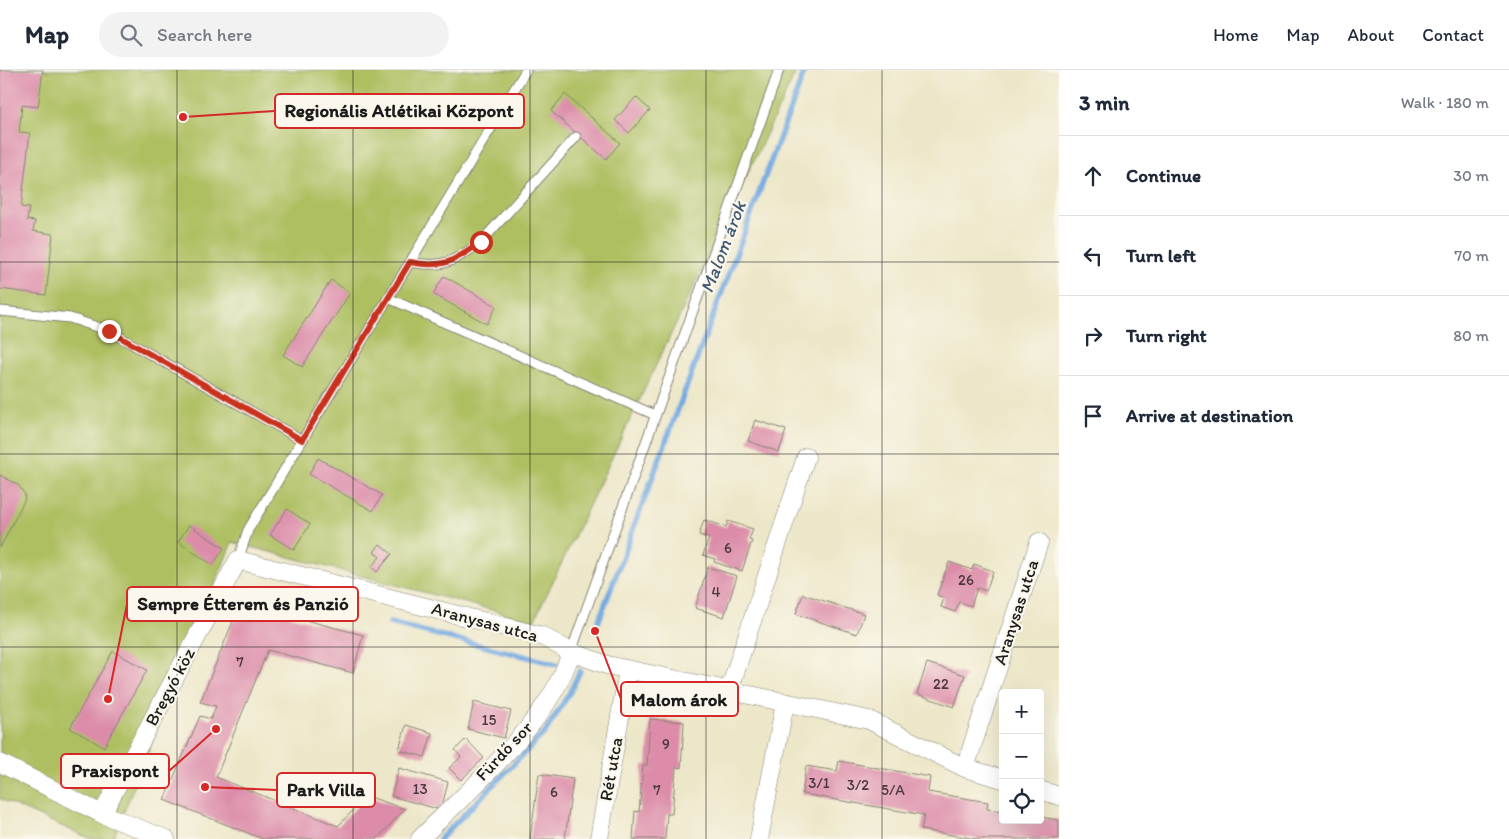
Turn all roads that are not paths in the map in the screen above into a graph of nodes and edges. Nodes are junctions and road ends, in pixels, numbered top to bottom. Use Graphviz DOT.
graph roads {
  1 [pos="526,70"];
  2 [pos="779,70"];
  3 [pos="576,138"];
  4 [pos="410,262"];
  5 [pos="388,298"];
  6 [pos="0,311"];
  7 [pos="655,415"];
  8 [pos="302,440"];
  9 [pos="806,457"];
  10 [pos="1039,542"];
  11 [pos="238,560"];
  12 [pos="571,652"];
  13 [pos="628,670"];
  14 [pos="729,691"];
  15 [pos="786,703"];
  16 [pos="0,763"];
  17 [pos="965,768"];
  18 [pos="999,778"];
  19 [pos="1044,791"];
  20 [pos="1059,796"];
  21 [pos="102,814"];
  22 [pos="166,839"];
  23 [pos="420,839"];
  24 [pos="599,839"];
  25 [pos="759,839"];
  1 -- 4 [label="lane"];
  2 -- 7 [label="lane"];
  3 -- 4 [label="lane"];
  4 -- 5 [label="lane"];
  5 -- 7 [label="lane"];
  5 -- 8 [label="lane"];
  6 -- 8 [label="lane"];
  7 -- 12 [label="lane"];
  8 -- 11 [label="lane"];
  9 -- 14 [label="street"];
  10 -- 17 [label="street, Aranysas utca"];
  11 -- 12 [label="street, Aranysas utca"];
  11 -- 21 [label="street, Bregyó köz"];
  12 -- 13 [label="street, Aranysas utca"];
  12 -- 23 [label="street, Fürdő sor"];
  13 -- 14 [label="street, Aranysas utca"];
  13 -- 24 [label="street, Rét utca"];
  14 -- 15 [label="street, Aranysas utca"];
  15 -- 17 [label="street, Aranysas utca"];
  15 -- 25 [label="street"];
  16 -- 21 [label="street"];
  17 -- 18 [label="street, Aranysas utca"];
  19 -- 20 [label="street"];
  21 -- 22 [label="street"];
}
